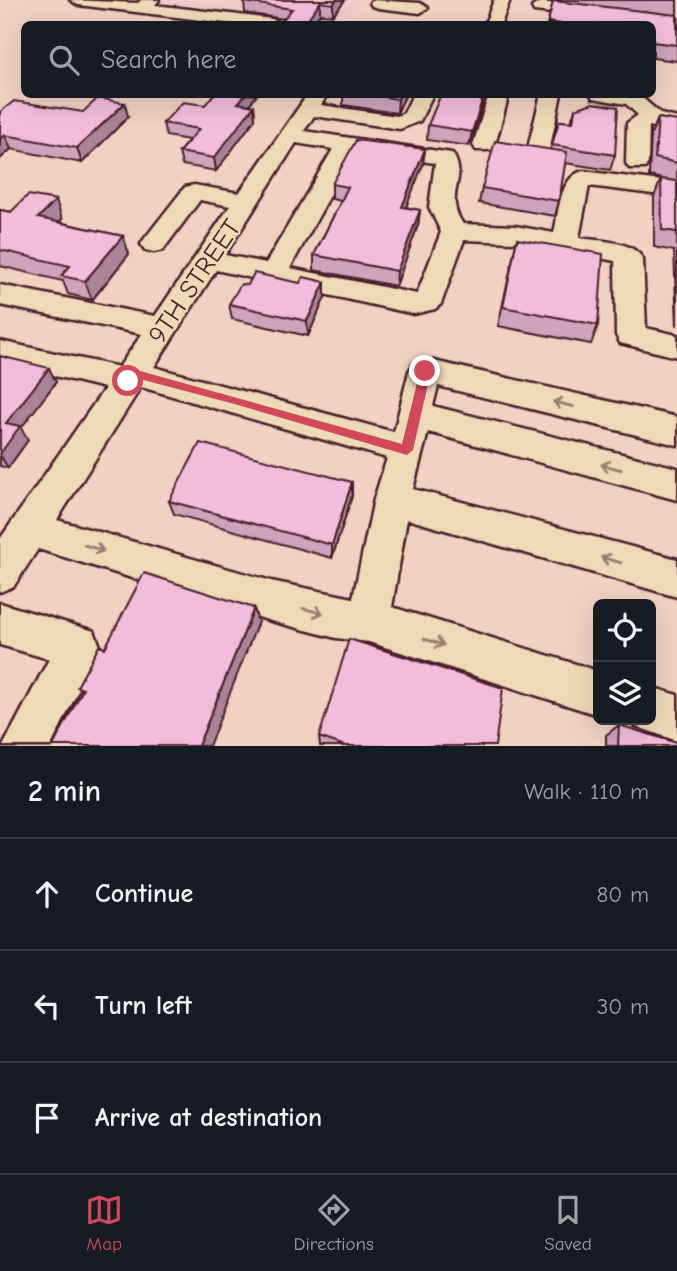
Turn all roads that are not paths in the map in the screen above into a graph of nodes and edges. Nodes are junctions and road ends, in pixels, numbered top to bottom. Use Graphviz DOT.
graph roads {
  1 [pos="78,0"];
  2 [pos="502,0"];
  3 [pos="146,4"];
  4 [pos="422,4"];
  5 [pos="540,4"];
  6 [pos="376,6"];
  7 [pos="253,21"];
  8 [pos="413,21"];
  9 [pos="494,21"];
  10 [pos="677,23"];
  11 [pos="656,35"];
  12 [pos="677,38"];
  13 [pos="421,98"];
  14 [pos="498,98"];
  15 [pos="550,98"];
  16 [pos="619,98"];
  17 [pos="313,102"];
  18 [pos="654,118"];
  19 [pos="677,125"];
  20 [pos="290,136"];
  21 [pos="347,144"];
  22 [pos="484,145"];
  23 [pos="538,152"];
  24 [pos="637,163"];
  25 [pos="677,190"];
  26 [pos="246,202"];
  27 [pos="454,232"];
  28 [pos="565,243"];
  29 [pos="155,244"];
  30 [pos="208,260"];
  31 [pos="273,274"];
  32 [pos="0,295"];
  33 [pos="163,328"];
  34 [pos="677,346"];
  35 [pos="0,352"];
  36 [pos="130,377"];
  37 [pos="415,415"];
  38 [pos="677,431"];
  39 [pos="407,450"];
  40 [pos="677,484"];
  41 [pos="392,499"];
  42 [pos="29,529"];
  43 [pos="0,573"];
  44 [pos="677,578"];
  45 [pos="369,621"];
  46 [pos="0,624"];
  47 [pos="593,691"];
  48 [pos="656,712"];
  49 [pos="677,718"];
  50 [pos="26,746"];
  1 -- 3 [label="street"];
  2 -- 9 [label="street"];
  3 -- 7 [label="street"];
  4 -- 6 [label="street"];
  4 -- 8 [label="street"];
  5 -- 10 [label="street"];
  11 -- 12 [label="street"];
  13 -- 17 [label="street"];
  14 -- 22 [label="street"];
  15 -- 23 [label="street"];
  16 -- 18 [label="street"];
  17 -- 20 [label="street, 9TH STREET"];
  18 -- 19 [label="street"];
  18 -- 24 [label="street"];
  20 -- 21 [label="street"];
  20 -- 26 [label="street, 9TH STREET"];
  21 -- 27 [label="street"];
  21 -- 31 [label="street"];
  25 -- 28 [label="street"];
  26 -- 29 [label="street"];
  26 -- 30 [label="street, 9TH STREET"];
  27 -- 28 [label="street"];
  27 -- 31 [label="street"];
  28 -- 34 [label="street"];
  30 -- 31 [label="street"];
  30 -- 33 [label="street, 9TH STREET"];
  32 -- 33 [label="street"];
  33 -- 36 [label="street, 9TH STREET"];
  35 -- 36 [label="street"];
  36 -- 39 [label="street"];
  36 -- 42 [label="street, 9TH STREET"];
  38 -- 37 [label="street, one-way"];
  37 -- 39 [label="street"];
  40 -- 37 [label="street, one-way"];
  39 -- 41 [label="street"];
  44 -- 41 [label="street, one-way"];
  41 -- 45 [label="street"];
  42 -- 43 [label="street, 9TH STREET"];
  42 -- 45 [label="street, one-way"];
  45 -- 47 [label="street, one-way"];
  46 -- 50 [label="street"];
  48 -- 49 [label="street"];
}
